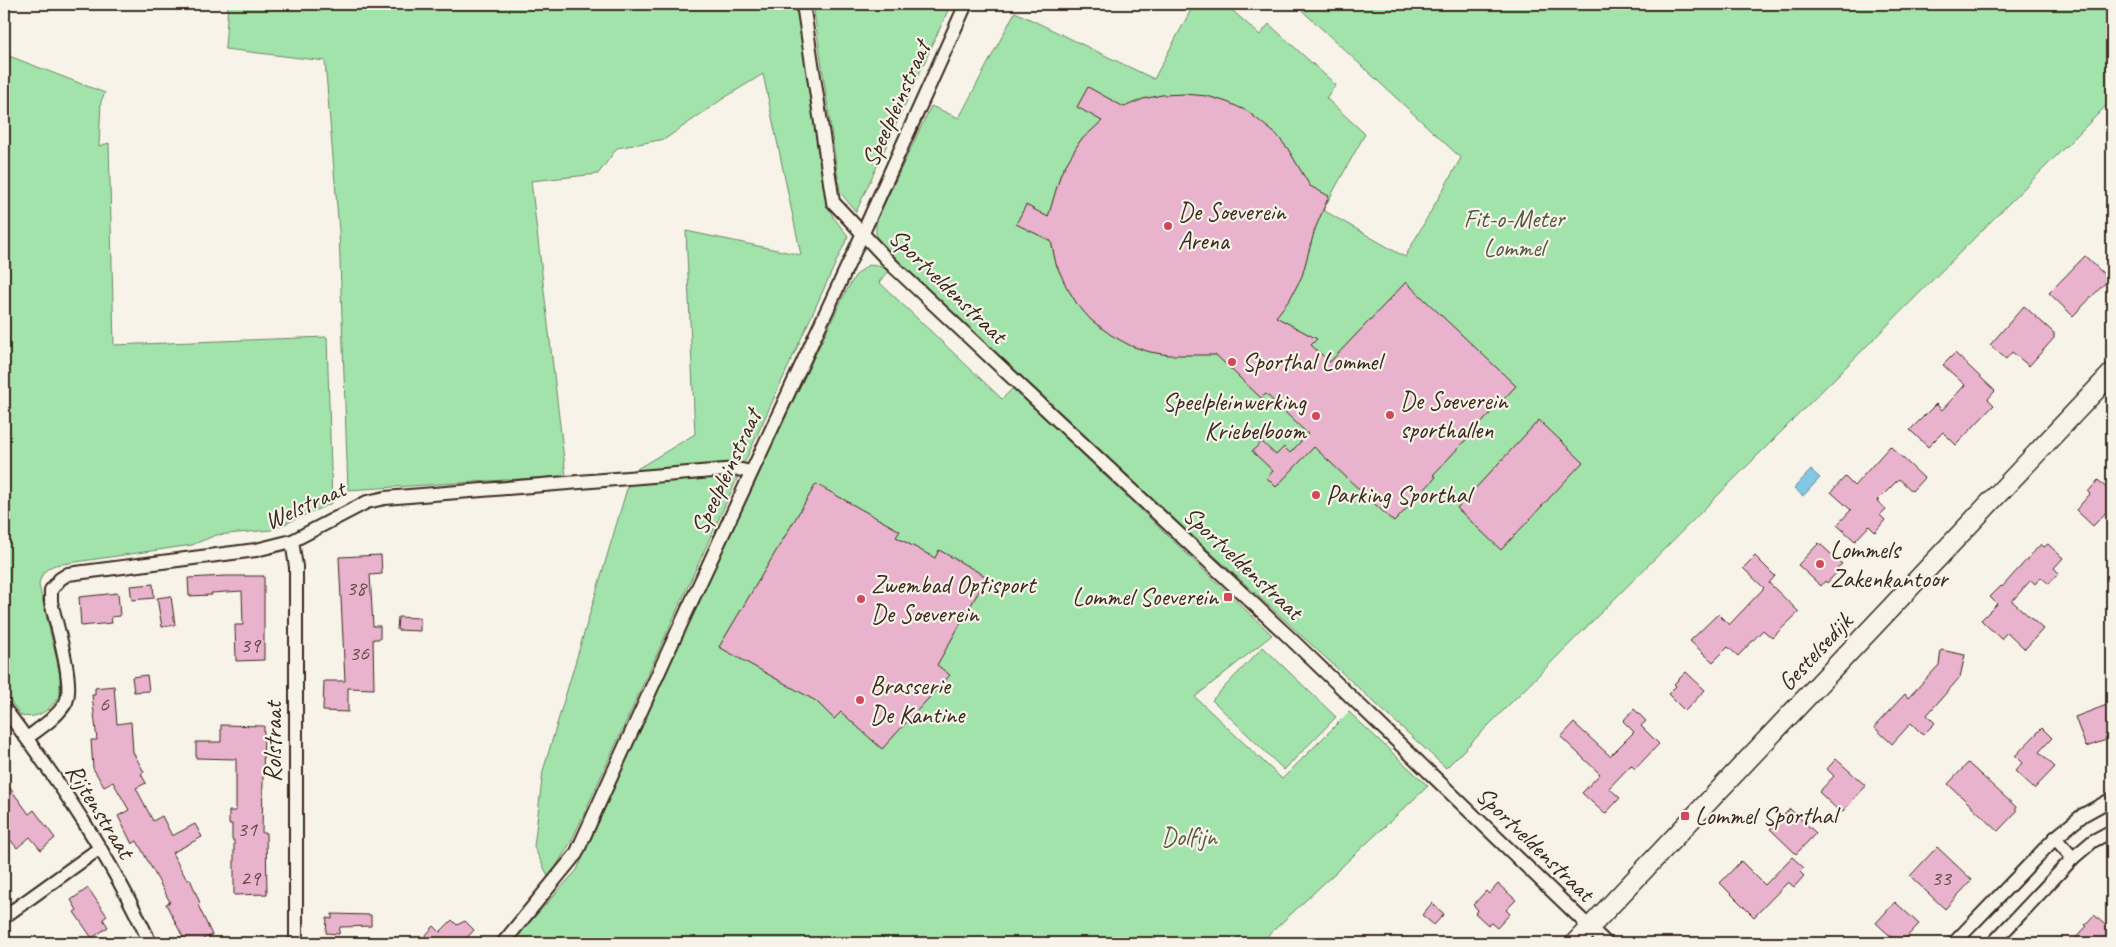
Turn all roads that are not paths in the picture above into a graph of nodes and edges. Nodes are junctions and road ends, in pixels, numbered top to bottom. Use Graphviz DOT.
graph roads {
  1 [pos="803,4"];
  2 [pos="966,4"];
  3 [pos="862,235"];
  4 [pos="2112,373"];
  5 [pos="751,472"];
  6 [pos="292,541"];
  7 [pos="4,708"];
  8 [pos="27,738"];
  9 [pos="2112,799"];
  10 [pos="2112,831"];
  11 [pos="2055,838"];
  12 [pos="100,848"];
  13 [pos="2073,858"];
  14 [pos="4,917"];
  15 [pos="1590,928"];
  16 [pos="150,943"];
  17 [pos="296,943"];
  18 [pos="503,943"];
  19 [pos="1575,943"];
  20 [pos="1606,943"];
  21 [pos="1954,943"];
  22 [pos="1993,943"];
  1 -- 3 [label="street, Sportveldenstraat"];
  2 -- 3 [label="street, Speelpleinstraat"];
  3 -- 5 [label="street, Speelpleinstraat"];
  3 -- 15 [label="street, Sportveldenstraat"];
  4 -- 15 [label="main road, Gestelsedijk"];
  5 -- 6 [label="street, Welstraat"];
  5 -- 18 [label="street, Speelpleinstraat"];
  6 -- 8 [label="street, Welstraat"];
  6 -- 17 [label="street, Rolstraat"];
  7 -- 8 [label="street, Rijtenstraat"];
  8 -- 12 [label="street, Rijtenstraat"];
  9 -- 11 [label="street"];
  10 -- 13 [label="street"];
  11 -- 13 [label="street"];
  11 -- 21 [label="street"];
  12 -- 14 [label="street"];
  12 -- 16 [label="street, Rijtenstraat"];
  13 -- 22 [label="street"];
  15 -- 19 [label="main road, Gestelsedijk"];
  15 -- 20 [label="street, Sportveldenstraat"];
}
